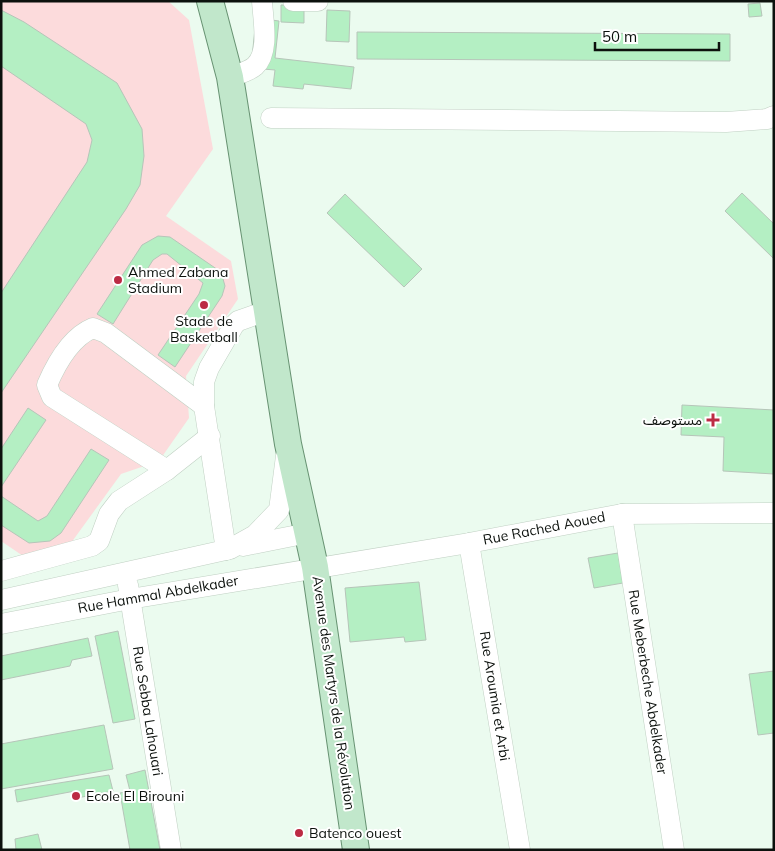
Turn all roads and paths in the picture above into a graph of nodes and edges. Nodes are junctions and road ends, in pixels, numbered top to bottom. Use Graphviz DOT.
graph roads {
  1 [pos="210,1"];
  2 [pos="262,1"];
  3 [pos="293,1"];
  4 [pos="318,1"];
  5 [pos="230,77"];
  6 [pos="774,116"];
  7 [pos="271,118"];
  8 [pos="266,312"];
  9 [pos="204,406"];
  10 [pos="210,436"];
  11 [pos="288,444"];
  12 [pos="166,470"];
  13 [pos="774,513"];
  14 [pos="622,514"];
  15 [pos="308,533"];
  16 [pos="469,543"];
  17 [pos="228,549"];
  18 [pos="315,566"];
  19 [pos="1,571"];
  20 [pos="127,572"];
  21 [pos="130,599"];
  22 [pos="1,600"];
  23 [pos="1,624"];
  24 [pos="171,850"];
  25 [pos="356,850"];
  26 [pos="520,850"];
  27 [pos="674,850"];
  1 -- 5 [label="main road, Avenue des Martyrs de la Révolution"];
  2 -- 5 [label="street"];
  3 -- 4 [label="street"];
  5 -- 8 [label="main road, Avenue des Martyrs de la Révolution"];
  6 -- 7 [label="street"];
  8 -- 9 [label="street"];
  8 -- 11 [label="main road, Avenue des Martyrs de la Révolution"];
  9 -- 10 [label="street"];
  9 -- 12 [label="street"];
  10 -- 12 [label="street"];
  10 -- 17 [label="street"];
  11 -- 15 [label="main road, Avenue des Martyrs de la Révolution"];
  11 -- 17 [label="street"];
  12 -- 19 [label="street"];
  13 -- 14 [label="street, Rue Rached Aoued"];
  14 -- 16 [label="street, Rue Rached Aoued"];
  14 -- 27 [label="street, Rue Meberbeche Abdelkader"];
  15 -- 17 [label="street"];
  15 -- 18 [label="main road, Avenue des Martyrs de la Révolution"];
  16 -- 18 [label="street, Rue Rached Aoued"];
  16 -- 26 [label="street, Rue Aroumia et Arbi"];
  17 -- 20 [label="street"];
  18 -- 21 [label="street, Rue Hammal Abdelkader"];
  18 -- 25 [label="main road, Avenue des Martyrs de la Révolution"];
  20 -- 21 [label="street, Rue Sebba Lahouari"];
  20 -- 22 [label="street"];
  21 -- 23 [label="street, Rue Hammal Abdelkader"];
  21 -- 24 [label="street, Rue Sebba Lahouari"];
}
